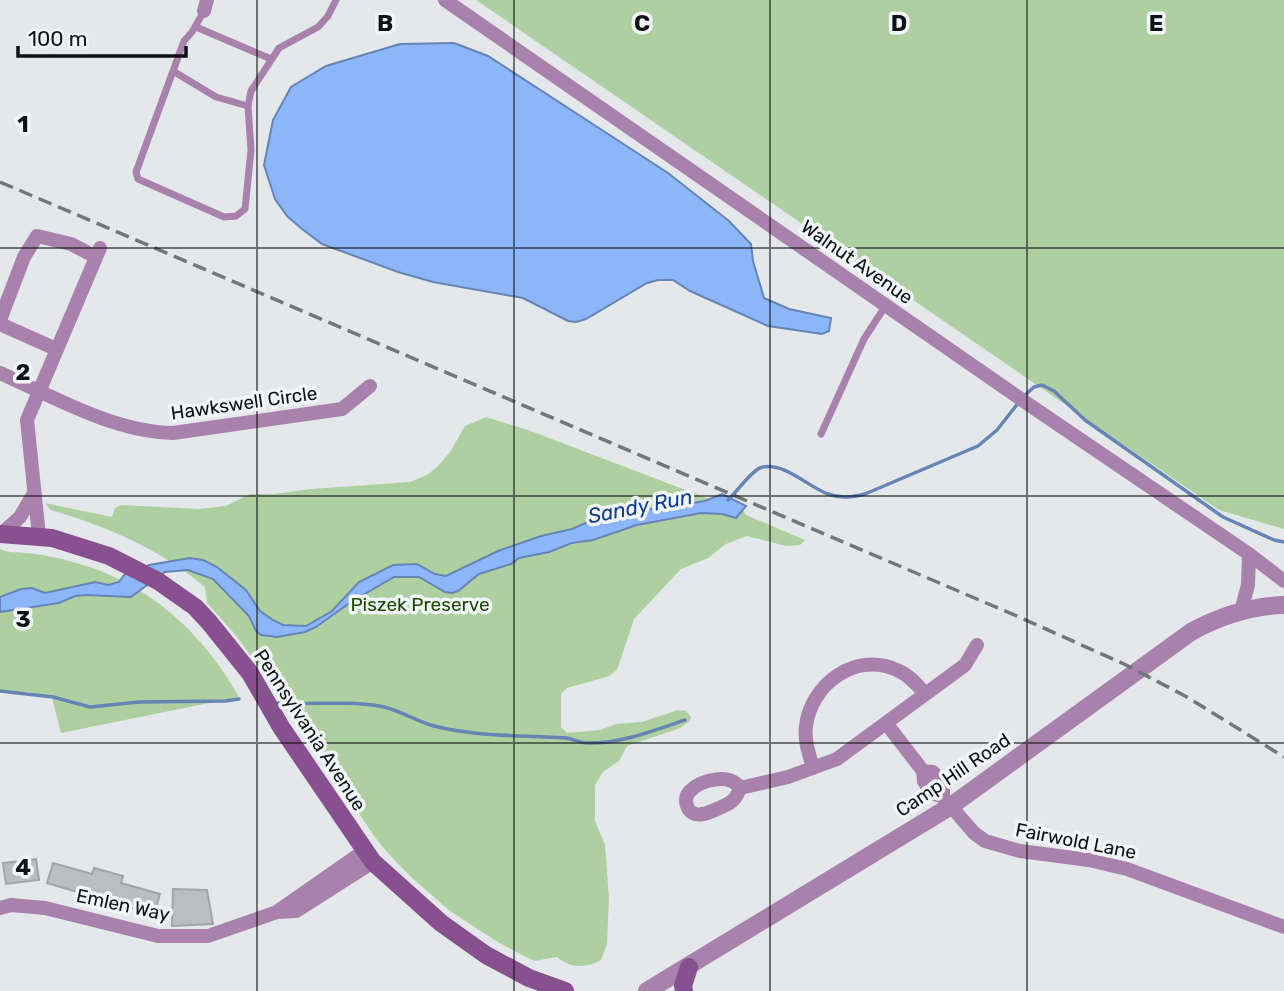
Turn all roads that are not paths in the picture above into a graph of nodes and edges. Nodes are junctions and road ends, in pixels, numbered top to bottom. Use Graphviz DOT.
graph roads {
  1 [pos="337,0"];
  2 [pos="445,0"];
  3 [pos="206,6"];
  4 [pos="195,27"];
  5 [pos="271,59"];
  6 [pos="173,71"];
  7 [pos="248,106"];
  8 [pos="886,305"];
  9 [pos="0,322"];
  10 [pos="56,349"];
  11 [pos="0,373"];
  12 [pos="370,386"];
  13 [pos="38,390"];
  14 [pos="821,434"];
  15 [pos="34,493"];
  16 [pos="1,534"];
  17 [pos="39,536"];
  18 [pos="1249,554"];
  19 [pos="1284,581"];
  20 [pos="1284,605"];
  21 [pos="1241,611"];
  22 [pos="977,645"];
  23 [pos="925,694"];
  24 [pos="886,723"];
  25 [pos="813,768"];
  26 [pos="740,788"];
  27 [pos="947,802"];
  28 [pos="368,857"];
  29 [pos="0,908"];
  30 [pos="1284,928"];
  31 [pos="689,967"];
  32 [pos="535,985"];
  33 [pos="565,991"];
  34 [pos="647,991"];
  35 [pos="684,991"];
  1 -- 5 [label="lane"];
  2 -- 8 [label="street, Walnut Avenue"];
  3 -- 4 [label="lane"];
  4 -- 5 [label="lane"];
  4 -- 6 [label="lane"];
  5 -- 7 [label="lane"];
  6 -- 7 [label="lane"];
  6 -- 7 [label="lane"];
  8 -- 14 [label="lane"];
  8 -- 18 [label="street, Walnut Avenue"];
  9 -- 10 [label="street"];
  9 -- 10 [label="street"];
  10 -- 13 [label="street"];
  11 -- 13 [label="street, Hawkswell Circle"];
  12 -- 13 [label="street, Hawkswell Circle"];
  13 -- 15 [label="street"];
  15 -- 16 [label="street"];
  15 -- 17 [label="street"];
  16 -- 17 [label="main road, Pennsylvania Avenue"];
  17 -- 28 [label="main road, Pennsylvania Avenue"];
  18 -- 19 [label="street, Walnut Avenue"];
  18 -- 21 [label="street"];
  20 -- 21 [label="street, Camp Hill Road"];
  21 -- 27 [label="street, Camp Hill Road"];
  22 -- 23 [label="street"];
  23 -- 24 [label="street"];
  23 -- 25 [label="street"];
  24 -- 25 [label="street"];
  24 -- 27 [label="street, Fairwold Lane"];
  25 -- 26 [label="street"];
  27 -- 30 [label="street, Fairwold Lane"];
  27 -- 31 [label="street, Camp Hill Road"];
  28 -- 29 [label="street, Emlen Way"];
  28 -- 32 [label="main road, Pennsylvania Avenue"];
  31 -- 34 [label="street, Camp Hill Road"];
  31 -- 35 [label="main road"];
  32 -- 33 [label="main road, Pennsylvania Avenue"];
}
